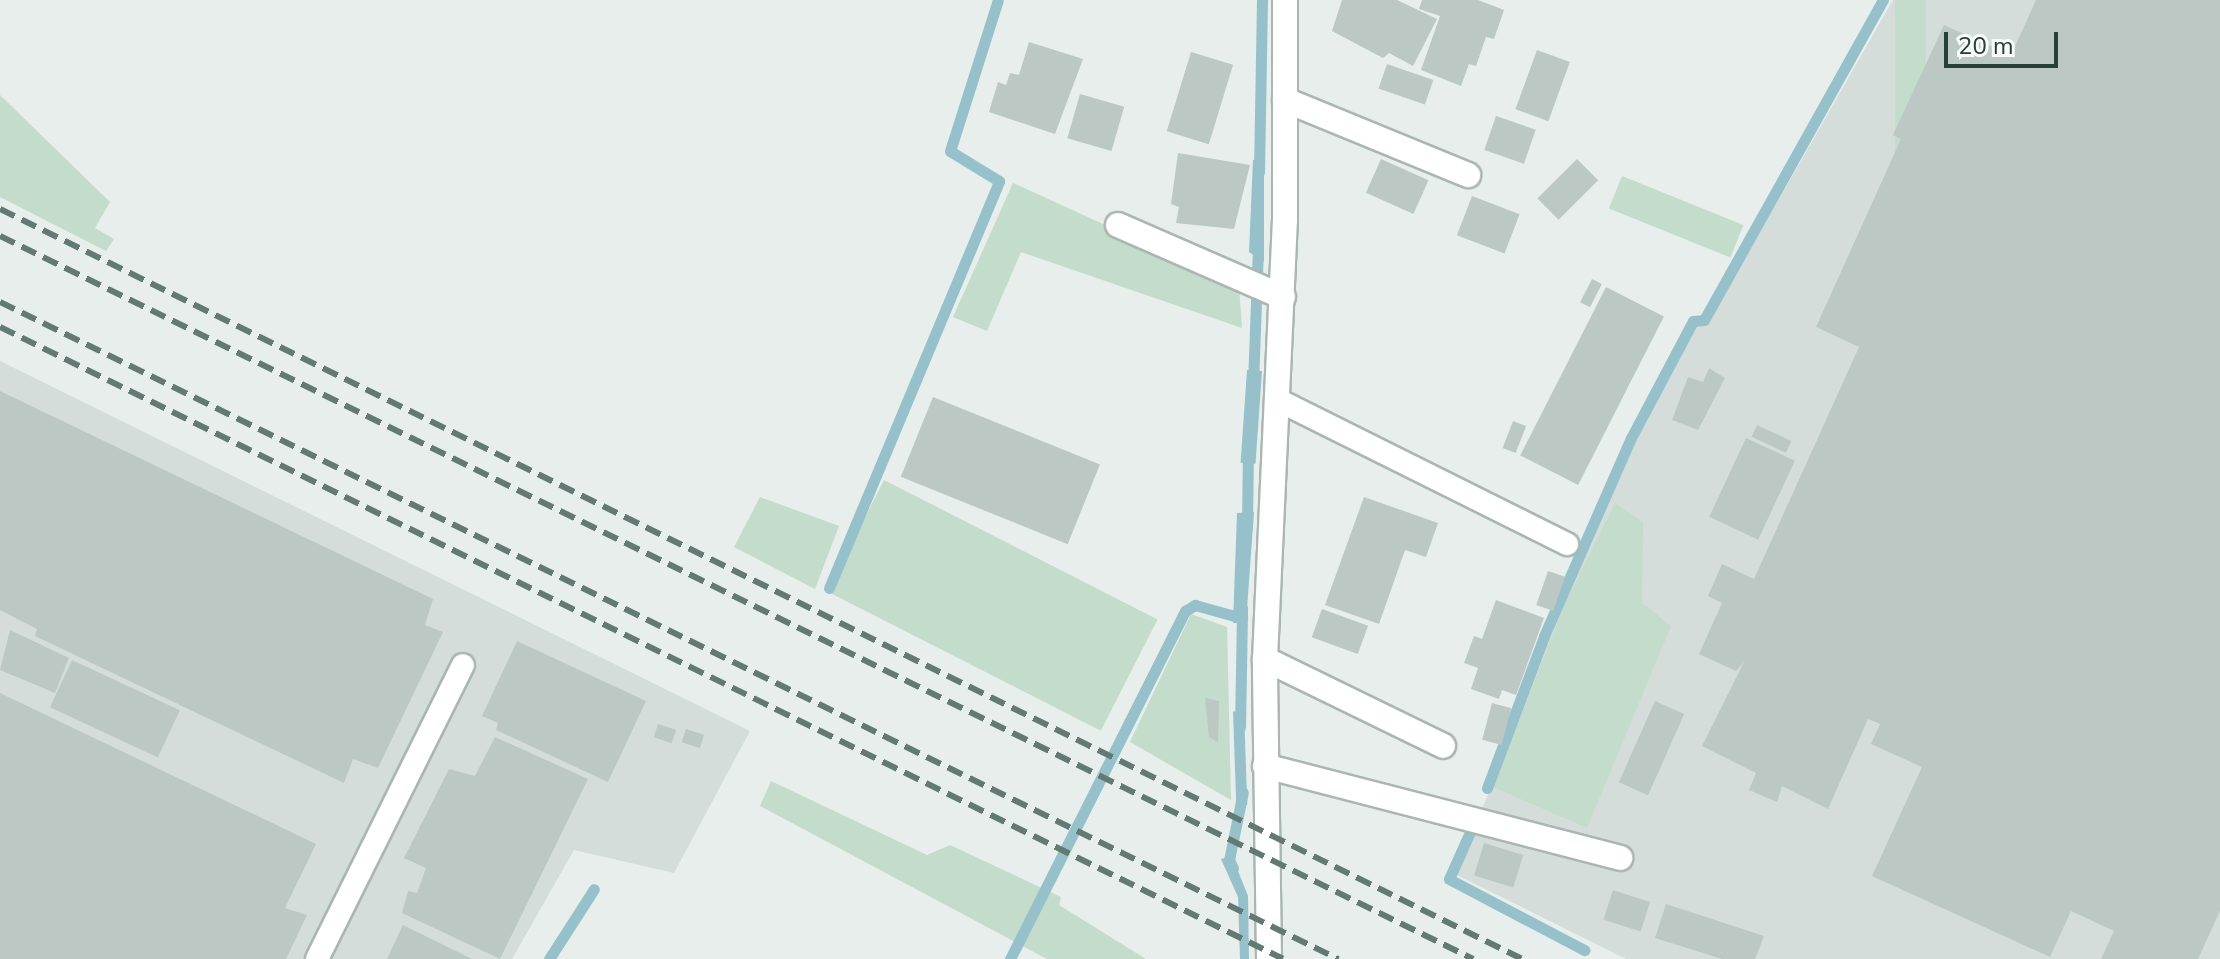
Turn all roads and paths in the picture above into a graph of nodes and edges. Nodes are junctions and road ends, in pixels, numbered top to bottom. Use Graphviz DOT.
graph roads {
  1 [pos="1285,0"];
  2 [pos="1285,100"];
  3 [pos="1468,175"];
  4 [pos="1118,225"];
  5 [pos="1283,297"];
  6 [pos="1278,400"];
  7 [pos="1567,544"];
  8 [pos="1265,659"];
  9 [pos="463,665"];
  10 [pos="1443,746"];
  11 [pos="1265,766"];
  12 [pos="1620,858"];
  13 [pos="317,959"];
  14 [pos="1269,959"];
  1 -- 2 [label="street"];
  2 -- 3 [label="street"];
  2 -- 5 [label="street"];
  4 -- 5 [label="street"];
  5 -- 6 [label="street"];
  6 -- 7 [label="lane"];
  6 -- 8 [label="street"];
  8 -- 10 [label="street"];
  8 -- 11 [label="street"];
  9 -- 13 [label="lane"];
  11 -- 12 [label="street"];
  11 -- 14 [label="street"];
}
